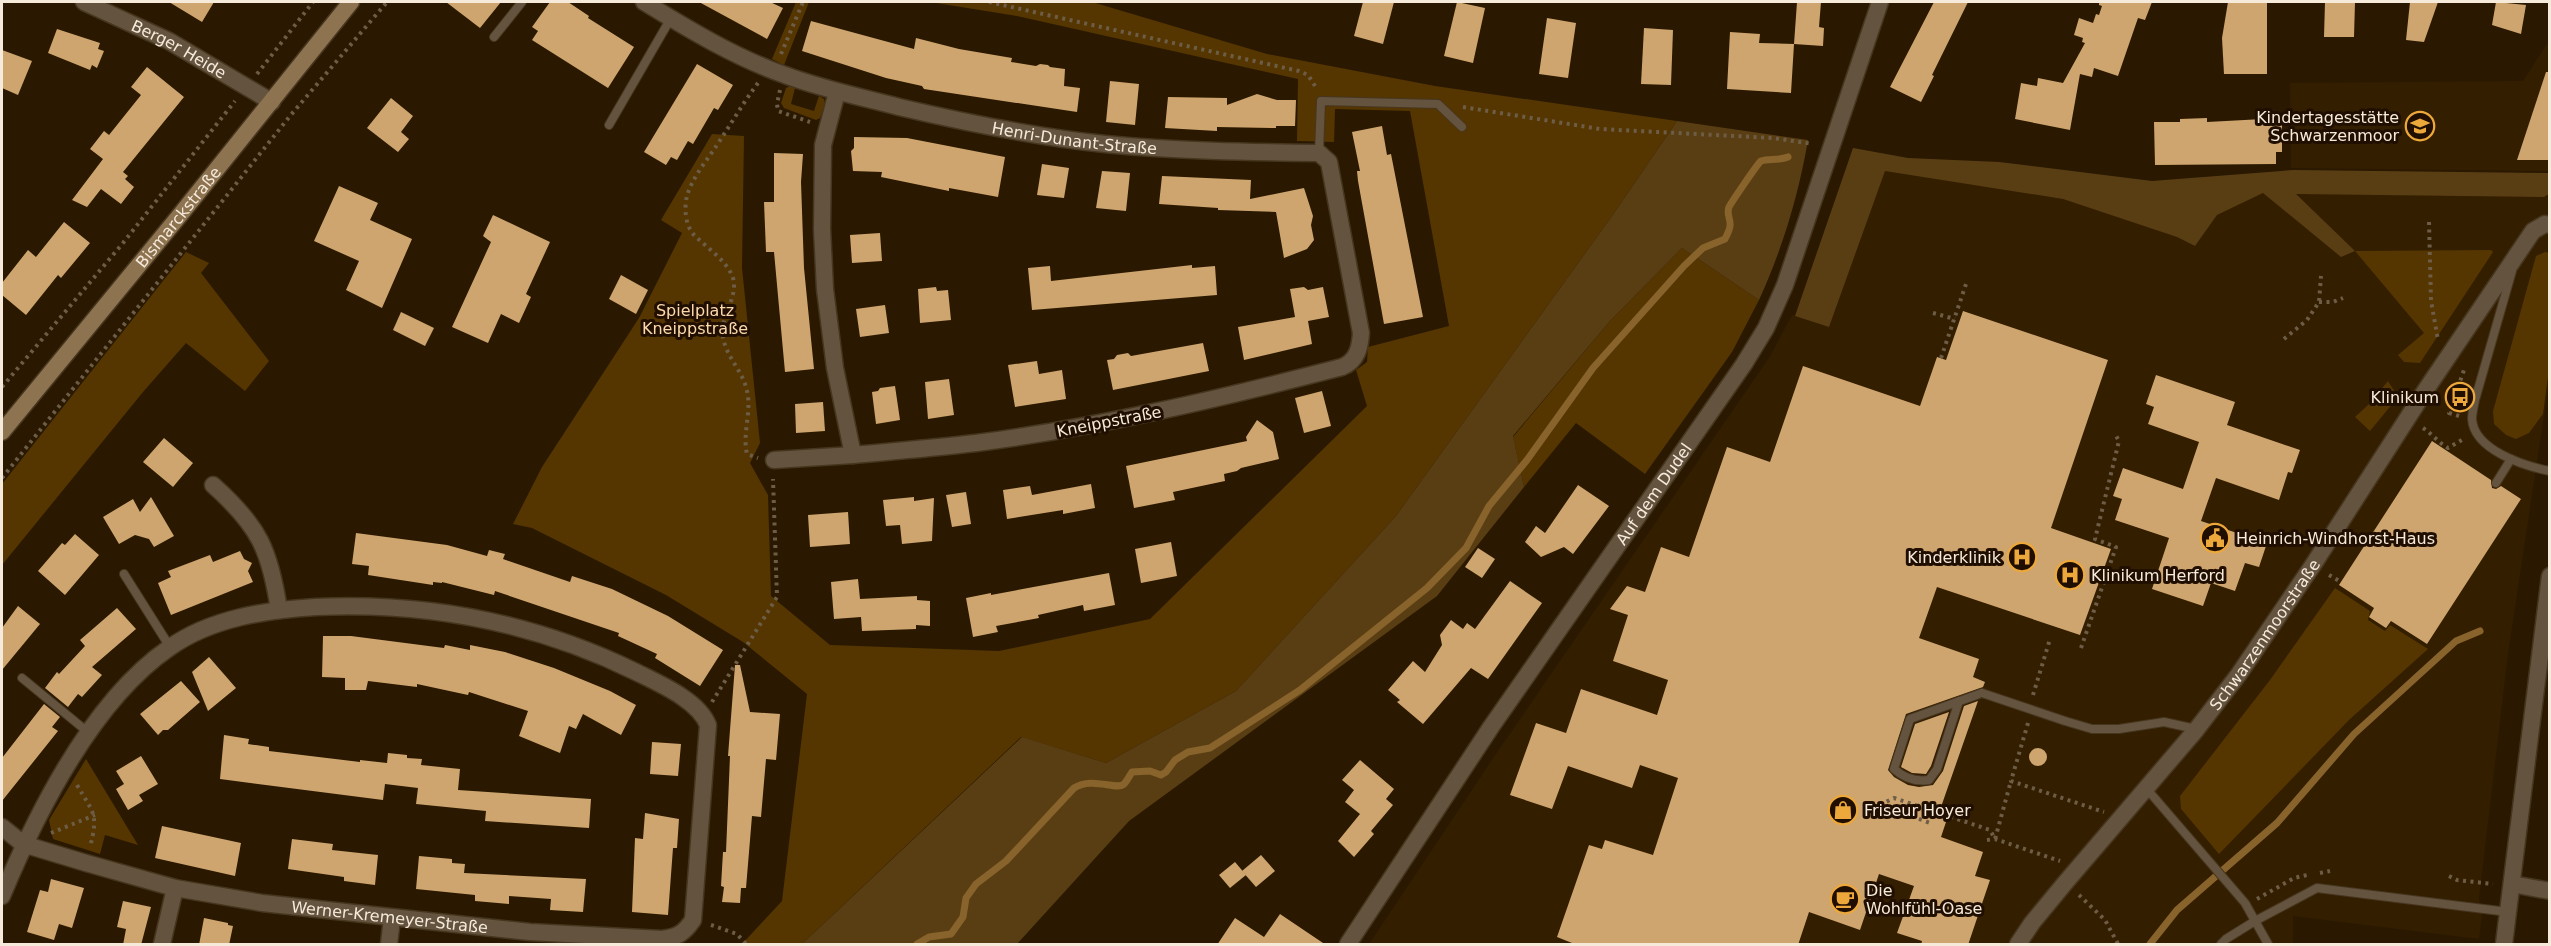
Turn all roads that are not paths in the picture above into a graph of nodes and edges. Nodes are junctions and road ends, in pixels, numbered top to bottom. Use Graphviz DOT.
graph roads {
  1 [pos="84,2"];
  2 [pos="351,2"];
  3 [pos="522,2"];
  4 [pos="644,2"];
  5 [pos="1880,2"];
  6 [pos="671,18"];
  7 [pos="494,37"];
  8 [pos="837,92"];
  9 [pos="272,102"];
  10 [pos="609,125"];
  11 [pos="1462,127"];
  12 [pos="1319,153"];
  13 [pos="2550,225"];
  14 [pos="2517,257"];
  15 [pos="2,432"];
  16 [pos="853,455"];
  17 [pos="2511,459"];
  18 [pos="774,460"];
  19 [pos="2550,471"];
  20 [pos="2496,483"];
  21 [pos="213,484"];
  22 [pos="124,574"];
  23 [pos="2550,576"];
  24 [pos="279,610"];
  25 [pos="170,647"];
  26 [pos="22,678"];
  27 [pos="1959,701"];
  28 [pos="2196,730"];
  29 [pos="89,733"];
  30 [pos="2146,788"];
  31 [pos="2,827"];
  32 [pos="24,844"];
  33 [pos="2512,884"];
  34 [pos="175,888"];
  35 [pos="2550,891"];
  36 [pos="2,896"];
  37 [pos="2508,912"];
  38 [pos="392,918"];
  39 [pos="2256,921"];
  40 [pos="162,945"];
  41 [pos="389,945"];
  42 [pos="1348,945"];
  43 [pos="2018,945"];
  44 [pos="2221,945"];
  45 [pos="2268,945"];
  46 [pos="2504,945"];
  1 -- 9 [label="street, Berger Heide"];
  2 -- 9 [label="main road, Bismarckstraße"];
  3 -- 7 [label="lane"];
  4 -- 6 [label="street, Henri-Dunant-Straße"];
  5 -- 42 [label="street, Auf dem Dudel"];
  6 -- 8 [label="street, Henri-Dunant-Straße"];
  6 -- 10 [label="lane"];
  8 -- 12 [label="street, Henri-Dunant-Straße"];
  8 -- 16 [label="street"];
  9 -- 15 [label="main road, Bismarckstraße"];
  11 -- 12 [label="lane"];
  12 -- 16 [label="street, Kneippstraße"];
  13 -- 14 [label="street, Schwarzenmoorstraße"];
  14 -- 17 [label="lane"];
  14 -- 28 [label="street, Schwarzenmoorstraße"];
  16 -- 18 [label="street, Kneippstraße"];
  17 -- 19 [label="lane"];
  17 -- 20 [label="lane"];
  21 -- 24 [label="street"];
  22 -- 25 [label="lane"];
  23 -- 33 [label="street"];
  24 -- 25 [label="street"];
  24 -- 38 [label="street, Werner-Kremeyer-Straße"];
  25 -- 29 [label="street"];
  26 -- 29 [label="lane"];
  27 -- 27 [label="lane"];
  27 -- 28 [label="lane, bridge"];
  28 -- 30 [label="street, Schwarzenmoorstraße"];
  29 -- 32 [label="street"];
  30 -- 39 [label="lane"];
  30 -- 43 [label="street, Schwarzenmoorstraße"];
  31 -- 32 [label="street"];
  32 -- 34 [label="street, Werner-Kremeyer-Straße"];
  32 -- 36 [label="street"];
  33 -- 35 [label="street"];
  33 -- 37 [label="street"];
  34 -- 38 [label="street, Werner-Kremeyer-Straße"];
  34 -- 40 [label="street"];
  37 -- 39 [label="lane"];
  37 -- 46 [label="street"];
  38 -- 41 [label="street"];
  39 -- 44 [label="lane"];
  39 -- 45 [label="lane"];
}
